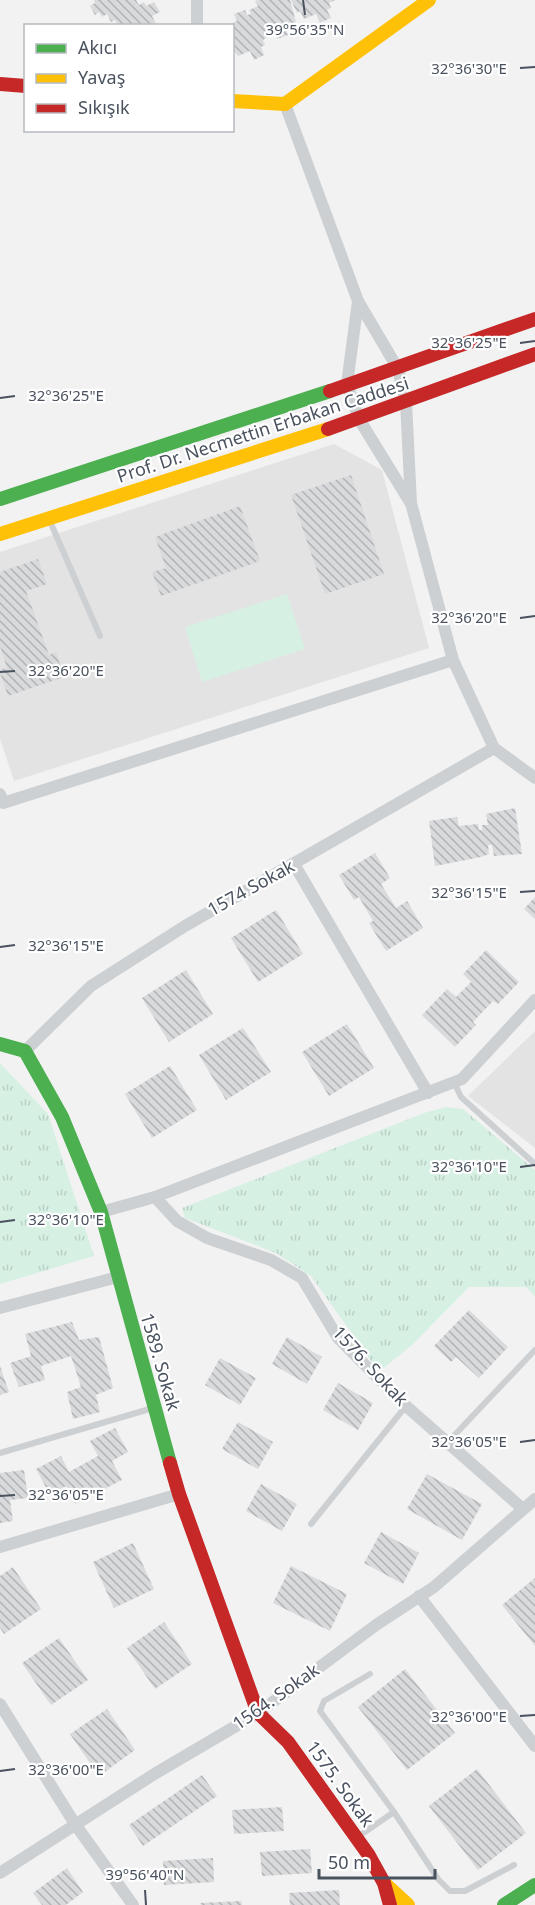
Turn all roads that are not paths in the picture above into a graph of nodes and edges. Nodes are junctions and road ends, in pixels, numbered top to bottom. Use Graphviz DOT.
graph roads {
  1 [pos="197,0"];
  2 [pos="429,0"];
  3 [pos="197,24"];
  4 [pos="0,84"];
  5 [pos="24,86"];
  6 [pos="234,101"];
  7 [pos="285,104"];
  8 [pos="358,302"];
  9 [pos="535,320"];
  10 [pos="535,354"];
  11 [pos="398,369"];
  12 [pos="347,384"];
  13 [pos="406,402"];
  14 [pos="359,419"];
  15 [pos="0,499"];
  16 [pos="411,503"];
  17 [pos="49,519"];
  18 [pos="0,534"];
  19 [pos="100,636"];
  20 [pos="453,660"];
  21 [pos="494,748"];
  22 [pos="535,778"];
  23 [pos="0,794"];
  24 [pos="294,864"];
  25 [pos="535,1000"];
  26 [pos="0,1044"];
  27 [pos="26,1051"];
  28 [pos="454,1082"];
  29 [pos="428,1093"];
  30 [pos="535,1164"];
  31 [pos="155,1197"];
  32 [pos="101,1212"];
  33 [pos="118,1278"];
  34 [pos="0,1308"];
  35 [pos="535,1350"];
  36 [pos="406,1406"];
  37 [pos="153,1407"];
  38 [pos="448,1443"];
  39 [pos="0,1453"];
  40 [pos="179,1494"];
  41 [pos="535,1499"];
  42 [pos="523,1509"];
  43 [pos="311,1524"];
  44 [pos="0,1547"];
  45 [pos="419,1596"];
  46 [pos="370,1674"];
  47 [pos="0,1704"];
  48 [pos="258,1713"];
  49 [pos="535,1746"];
  50 [pos="394,1812"];
  51 [pos="75,1824"];
  52 [pos="356,1838"];
  53 [pos="514,1865"];
  54 [pos="0,1873"];
  55 [pos="384,1883"];
  56 [pos="535,1885"];
  57 [pos="133,1905"];
  58 [pos="390,1905"];
  59 [pos="408,1905"];
  60 [pos="504,1905"];
  1 -- 3 [label="street"];
  2 -- 7 [label="street"];
  4 -- 5 [label="street"];
  6 -- 7 [label="street"];
  7 -- 8 [label="street"];
  8 -- 11 [label="street"];
  8 -- 12 [label="street"];
  9 -- 11 [label="street, Prof. Dr. Necmettin Erbakan Caddesi"];
  10 -- 13 [label="street, Prof. Dr. Necmettin Erbakan Caddesi"];
  11 -- 12 [label="street, Prof. Dr. Necmettin Erbakan Caddesi"];
  11 -- 13 [label="street"];
  12 -- 14 [label="street"];
  12 -- 15 [label="street, Prof. Dr. Necmettin Erbakan Caddesi"];
  13 -- 14 [label="street, Prof. Dr. Necmettin Erbakan Caddesi"];
  13 -- 16 [label="street"];
  14 -- 16 [label="street"];
  14 -- 17 [label="street, Prof. Dr. Necmettin Erbakan Caddesi"];
  16 -- 20 [label="street"];
  17 -- 18 [label="street, Prof. Dr. Necmettin Erbakan Caddesi"];
  17 -- 19 [label="lane"];
  20 -- 21 [label="street"];
  20 -- 23 [label="street"];
  21 -- 22 [label="street"];
  21 -- 24 [label="street, 1574 Sokak"];
  24 -- 27 [label="street, 1574 Sokak"];
  24 -- 29 [label="street"];
  25 -- 28 [label="street"];
  26 -- 27 [label="street"];
  27 -- 32 [label="street, 1589. Sokak"];
  28 -- 29 [label="street"];
  28 -- 30 [label="lane"];
  29 -- 31 [label="street"];
  31 -- 32 [label="street"];
  31 -- 36 [label="street, 1576. Sokak"];
  32 -- 33 [label="street, 1589. Sokak"];
  33 -- 34 [label="street"];
  33 -- 37 [label="street, 1589. Sokak"];
  35 -- 38 [label="lane"];
  36 -- 38 [label="street, 1576. Sokak"];
  36 -- 43 [label="lane"];
  37 -- 39 [label="lane"];
  37 -- 40 [label="street, 1589. Sokak"];
  38 -- 42 [label="street, 1576. Sokak"];
  40 -- 44 [label="street"];
  40 -- 48 [label="street, 1589. Sokak"];
  41 -- 42 [label="street, 1564. Sokak"];
  42 -- 45 [label="street, 1564. Sokak"];
  45 -- 48 [label="street, 1564. Sokak"];
  45 -- 49 [label="street"];
  46 -- 50 [label="lane"];
  47 -- 51 [label="street"];
  48 -- 51 [label="street, 1564. Sokak"];
  48 -- 52 [label="street, 1575. Sokak"];
  50 -- 52 [label="lane"];
  50 -- 53 [label="lane"];
  51 -- 54 [label="street, 1564. Sokak"];
  51 -- 57 [label="street"];
  52 -- 55 [label="street, 1575. Sokak"];
  55 -- 58 [label="street"];
  55 -- 59 [label="street"];
  56 -- 60 [label="street"];
}
